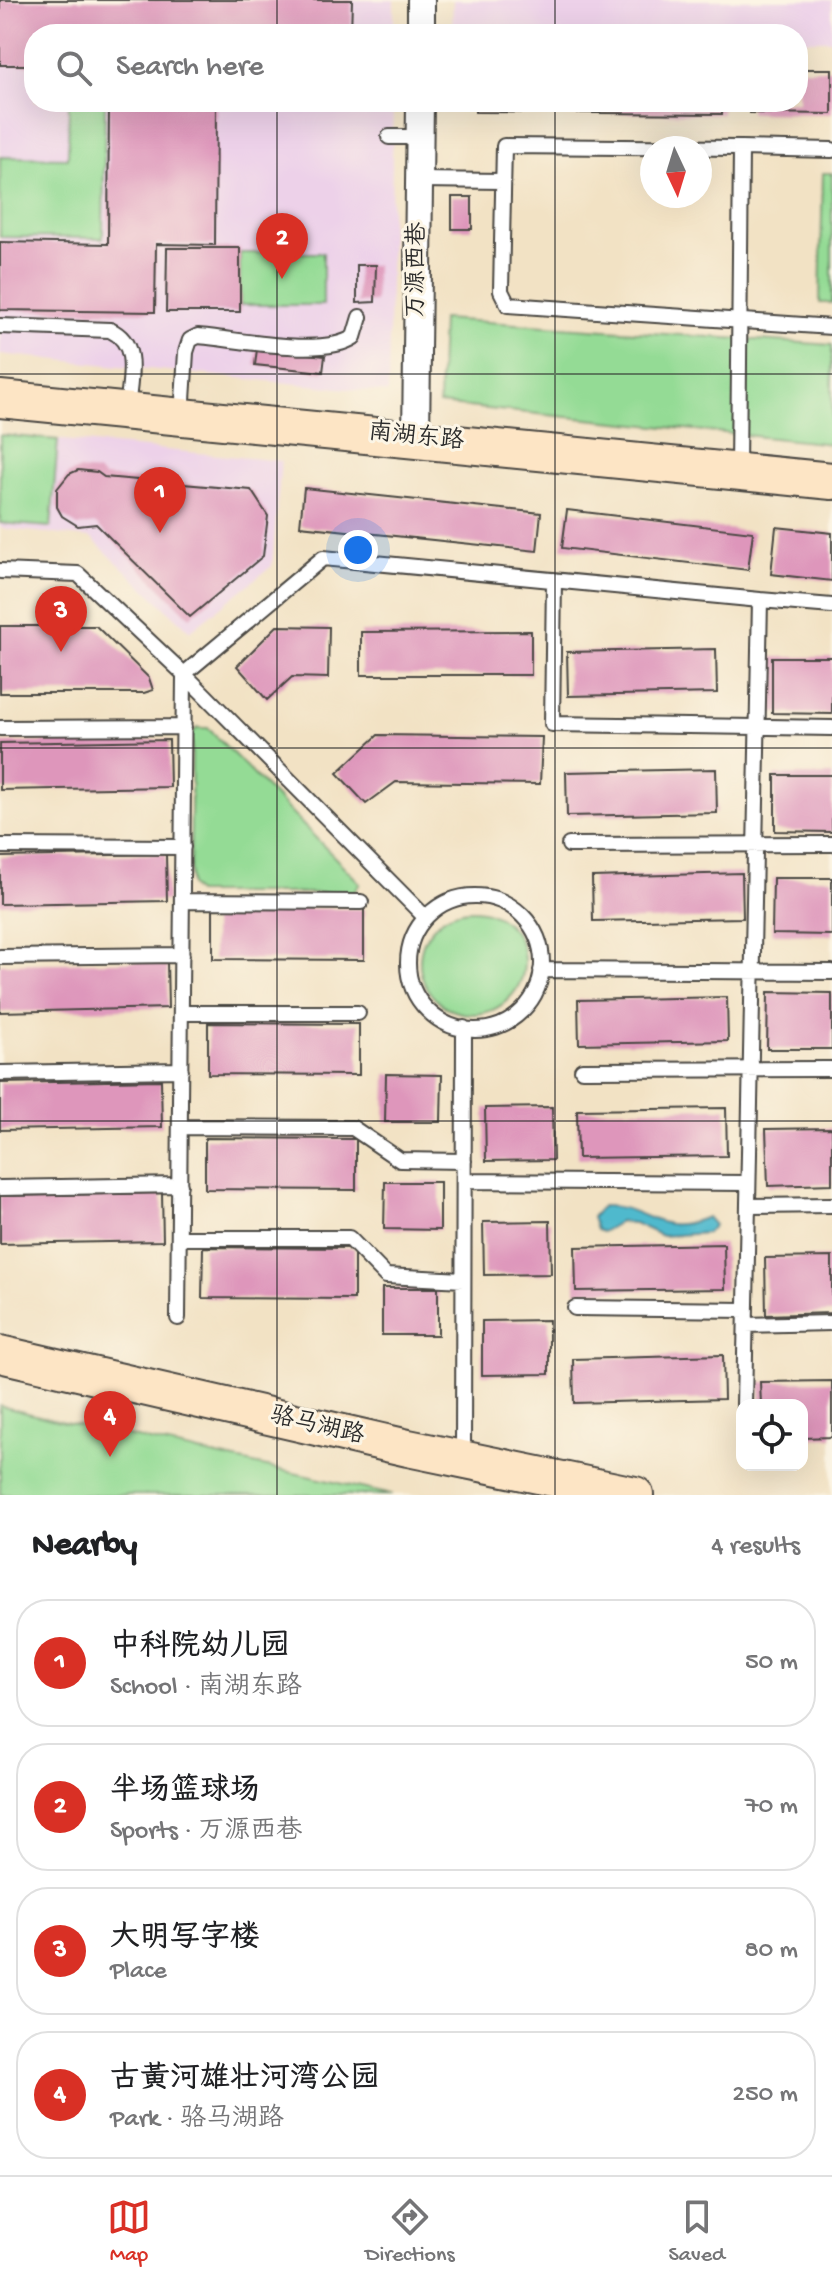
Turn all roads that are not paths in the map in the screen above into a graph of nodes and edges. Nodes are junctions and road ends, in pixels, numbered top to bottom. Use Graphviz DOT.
graph roads {
  1 [pos="421,0"];
  2 [pos="421,24"];
  3 [pos="420,112"];
  4 [pos="389,137"];
  5 [pos="420,137"];
  6 [pos="741,148"];
  7 [pos="832,150"];
  8 [pos="419,180"];
  9 [pos="503,181"];
  10 [pos="360,317"];
  11 [pos="740,323"];
  12 [pos="0,326"];
  13 [pos="832,327"];
  14 [pos="0,399"];
  15 [pos="126,411"];
  16 [pos="182,416"];
  17 [pos="416,437"];
  18 [pos="738,471"];
  19 [pos="832,481"];
  20 [pos="0,571"];
  21 [pos="554,580"];
  22 [pos="760,600"];
  23 [pos="832,606"];
  24 [pos="184,674"];
  25 [pos="184,727"];
  26 [pos="0,728"];
  27 [pos="757,728"];
  28 [pos="832,728"];
  29 [pos="755,841"];
  30 [pos="832,844"];
  31 [pos="569,845"];
  32 [pos="0,846"];
  33 [pos="183,847"];
  34 [pos="182,901"];
  35 [pos="361,902"];
  36 [pos="425,917"];
  37 [pos="182,955"];
  38 [pos="0,957"];
  39 [pos="541,970"];
  40 [pos="752,972"];
  41 [pos="832,972"];
  42 [pos="181,1013"];
  43 [pos="358,1013"];
  44 [pos="464,1028"];
  45 [pos="750,1069"];
  46 [pos="832,1069"];
  47 [pos="181,1070"];
  48 [pos="582,1070"];
  49 [pos="0,1073"];
  50 [pos="180,1127"];
  51 [pos="464,1161"];
  52 [pos="464,1181"];
  53 [pos="748,1183"];
  54 [pos="180,1185"];
  55 [pos="0,1188"];
  56 [pos="832,1205"];
  57 [pos="748,1206"];
  58 [pos="179,1238"];
  59 [pos="463,1280"];
  60 [pos="575,1308"];
  61 [pos="746,1310"];
  62 [pos="178,1318"];
  63 [pos="832,1323"];
  64 [pos="746,1325"];
  65 [pos="0,1354"];
  66 [pos="744,1399"];
  67 [pos="463,1459"];
  68 [pos="635,1495"];
  1 -- 2 [label="street"];
  3 -- 5 [label="street, 万源西巷"];
  4 -- 5 [label="lane"];
  5 -- 8 [label="street, 万源西巷"];
  6 -- 7 [label="lane"];
  6 -- 9 [label="lane"];
  6 -- 11 [label="lane"];
  8 -- 9 [label="lane"];
  8 -- 17 [label="street, 万源西巷"];
  9 -- 11 [label="lane"];
  10 -- 16 [label="lane"];
  11 -- 13 [label="lane"];
  11 -- 18 [label="lane"];
  12 -- 15 [label="lane"];
  14 -- 15 [label="street, 南湖东路"];
  15 -- 16 [label="street, 南湖东路"];
  16 -- 17 [label="street, 南湖东路"];
  17 -- 18 [label="street, 南湖东路"];
  18 -- 19 [label="street, 南湖东路"];
  20 -- 24 [label="lane"];
  21 -- 22 [label="lane"];
  21 -- 24 [label="lane"];
  21 -- 27 [label="lane"];
  22 -- 23 [label="lane"];
  22 -- 27 [label="lane"];
  24 -- 25 [label="lane"];
  24 -- 36 [label="lane"];
  25 -- 26 [label="lane"];
  25 -- 33 [label="lane"];
  27 -- 28 [label="lane"];
  27 -- 29 [label="lane"];
  29 -- 30 [label="lane"];
  29 -- 31 [label="lane"];
  29 -- 40 [label="lane"];
  32 -- 33 [label="lane"];
  33 -- 34 [label="lane"];
  34 -- 35 [label="lane"];
  34 -- 37 [label="lane"];
  36 -- 39 [label="lane"];
  36 -- 44 [label="lane"];
  37 -- 38 [label="lane"];
  37 -- 42 [label="lane"];
  39 -- 40 [label="lane"];
  39 -- 44 [label="lane"];
  40 -- 41 [label="lane"];
  40 -- 45 [label="lane"];
  42 -- 43 [label="lane"];
  42 -- 47 [label="lane"];
  44 -- 51 [label="lane"];
  45 -- 46 [label="lane"];
  45 -- 48 [label="lane"];
  45 -- 53 [label="lane"];
  47 -- 49 [label="lane"];
  47 -- 50 [label="lane"];
  50 -- 51 [label="lane"];
  50 -- 54 [label="lane"];
  51 -- 52 [label="lane"];
  52 -- 53 [label="lane"];
  52 -- 59 [label="lane"];
  53 -- 57 [label="lane"];
  54 -- 55 [label="lane"];
  54 -- 58 [label="lane"];
  56 -- 57 [label="lane"];
  57 -- 61 [label="lane"];
  58 -- 59 [label="lane"];
  58 -- 62 [label="lane"];
  59 -- 67 [label="lane"];
  60 -- 61 [label="lane"];
  61 -- 64 [label="lane"];
  63 -- 64 [label="lane"];
  64 -- 66 [label="lane"];
  65 -- 67 [label="street, 骆马湖路"];
  67 -- 68 [label="street, 骆马湖路"];
}
